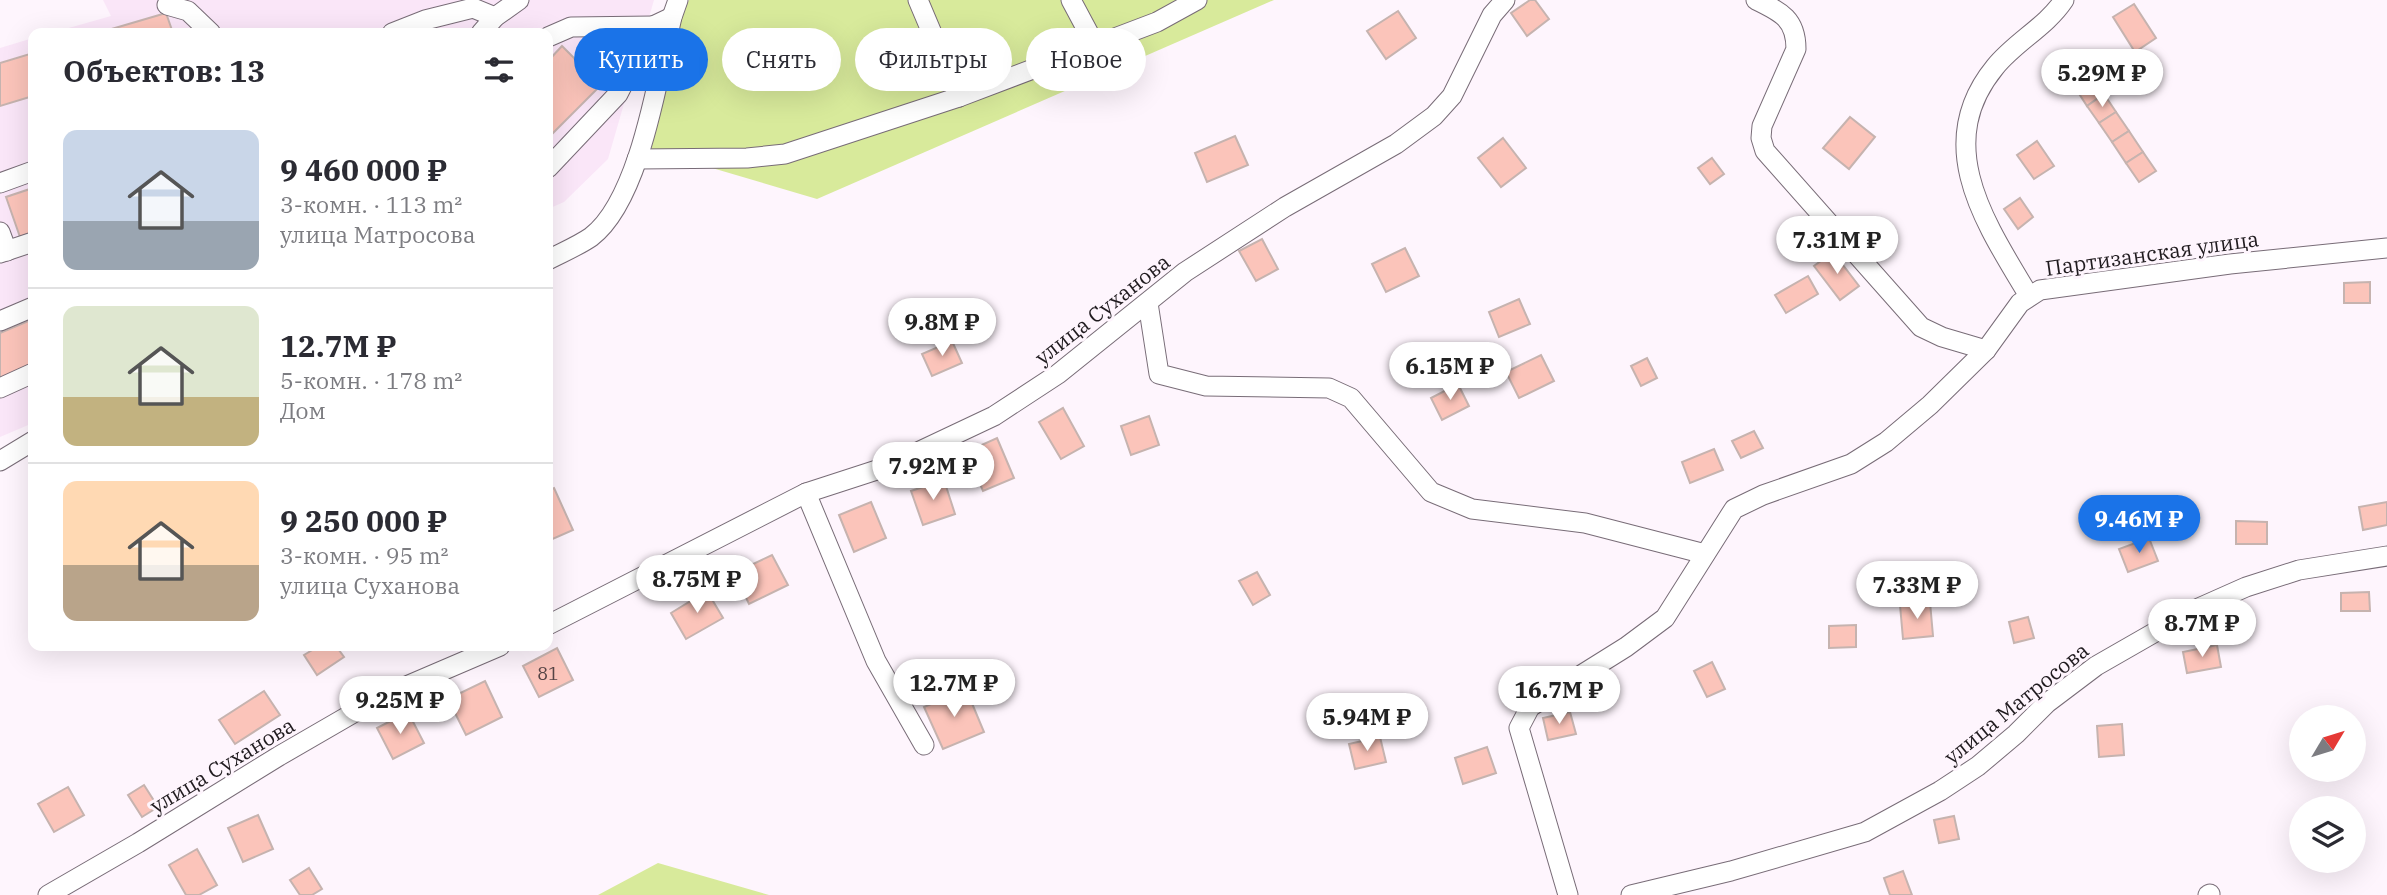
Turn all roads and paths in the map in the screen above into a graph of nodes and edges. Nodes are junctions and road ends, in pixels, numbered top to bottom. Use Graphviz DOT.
graph roads {
  1 [pos="519,0"];
  2 [pos="918,0"];
  3 [pos="1071,0"];
  4 [pos="1197,0"];
  5 [pos="1505,0"];
  6 [pos="1756,0"];
  7 [pos="2064,0"];
  8 [pos="167,5"];
  9 [pos="675,8"];
  10 [pos="495,17"];
  11 [pos="653,26"];
  12 [pos="206,28"];
  13 [pos="405,28"];
  14 [pos="485,28"];
  15 [pos="1085,28"];
  16 [pos="1141,28"];
  17 [pos="553,35"];
  18 [pos="1026,71"];
  19 [pos="959,97"];
  20 [pos="637,159"];
  21 [pos="553,162"];
  22 [pos="28,173"];
  23 [pos="0,183"];
  24 [pos="0,232"];
  25 [pos="28,244"];
  26 [pos="2387,248"];
  27 [pos="3,252"];
  28 [pos="553,257"];
  29 [pos="2029,296"];
  30 [pos="1148,303"];
  31 [pos="28,309"];
  32 [pos="0,321"];
  33 [pos="1986,350"];
  34 [pos="28,375"];
  35 [pos="0,388"];
  36 [pos="28,444"];
  37 [pos="0,461"];
  38 [pos="806,493"];
  39 [pos="1705,554"];
  40 [pos="2387,556"];
  41 [pos="553,622"];
  42 [pos="488,651"];
  43 [pos="924,745"];
  44 [pos="48,895"];
  45 [pos="1567,895"];
  46 [pos="1631,895"];
  1 -- 10 [label="street"];
  2 -- 19 [label="street"];
  3 -- 15 [label="street"];
  4 -- 16 [label="street"];
  5 -- 30 [label="street, улица Суханова"];
  6 -- 33 [label="street"];
  7 -- 29 [label="street"];
  8 -- 12 [label="street"];
  9 -- 11 [label="street"];
  9 -- 20 [label="street"];
  10 -- 13 [label="street"];
  10 -- 14 [label="street"];
  11 -- 17 [label="street"];
  11 -- 21 [label="street"];
  18 -- 19 [label="street"];
  19 -- 20 [label="street"];
  20 -- 28 [label="street"];
  22 -- 23 [label="street"];
  24 -- 27 [label="street"];
  25 -- 27 [label="street"];
  26 -- 29 [label="street, Партизанская улица"];
  29 -- 33 [label="street, Партизанская улица"];
  30 -- 38 [label="street, улица Суханова"];
  30 -- 39 [label="street"];
  31 -- 32 [label="street"];
  33 -- 39 [label="street, Партизанская улица"];
  34 -- 35 [label="street"];
  36 -- 37 [label="street"];
  38 -- 41 [label="street, улица Суханова"];
  38 -- 43 [label="street"];
  39 -- 45 [label="street, Партизанская улица"];
  40 -- 46 [label="street, улица Матросова"];
  42 -- 44 [label="street, улица Суханова"];
}
